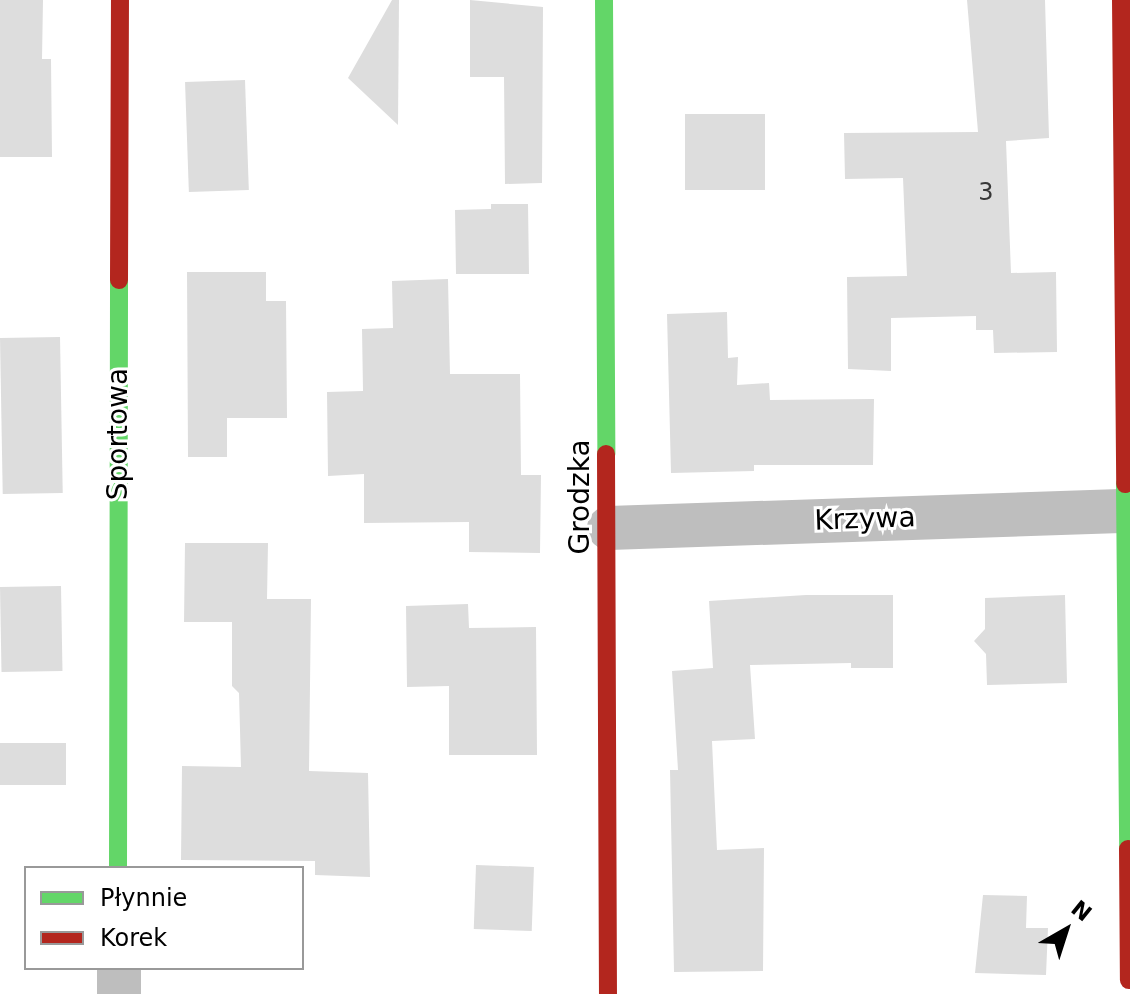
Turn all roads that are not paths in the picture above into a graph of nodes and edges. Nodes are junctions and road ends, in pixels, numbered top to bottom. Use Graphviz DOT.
graph roads {
  1 [pos="120,0"];
  2 [pos="604,0"];
  3 [pos="1121,0"];
  4 [pos="1121,511"];
  5 [pos="609,528"];
  6 [pos="118,866"];
  7 [pos="119,970"];
  8 [pos="1129,980"];
  9 [pos="119,994"];
  10 [pos="608,994"];
  1 -- 6 [label="street, Sportowa"];
  2 -- 5 [label="street, Grodzka"];
  3 -- 4 [label="street"];
  4 -- 5 [label="street, Krzywa"];
  4 -- 8 [label="street"];
  5 -- 10 [label="street, Grodzka"];
  7 -- 9 [label="street"];
}
